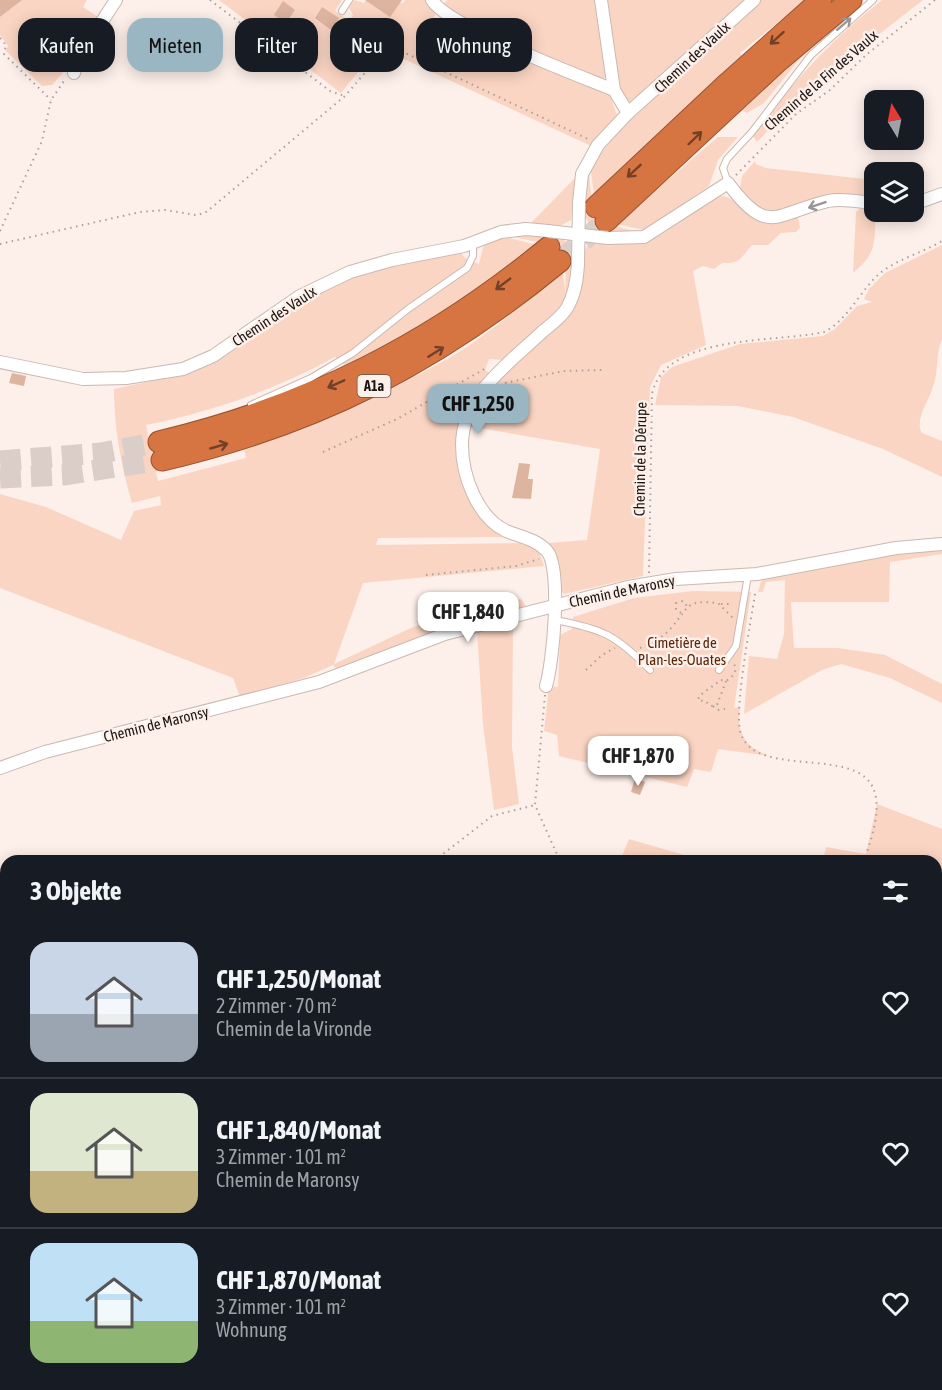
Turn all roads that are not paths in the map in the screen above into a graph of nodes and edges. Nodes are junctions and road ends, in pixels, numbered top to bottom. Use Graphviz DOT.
graph roads {
  1 [pos="116,0"];
  2 [pos="349,0"];
  3 [pos="432,0"];
  4 [pos="602,0"];
  5 [pos="754,0"];
  6 [pos="821,0"];
  7 [pos="851,0"];
  8 [pos="873,0"];
  9 [pos="342,11"];
  10 [pos="74,73"];
  11 [pos="614,90"];
  12 [pos="628,113"];
  13 [pos="728,183"];
  14 [pos="942,194"];
  15 [pos="924,200"];
  16 [pos="864,202"];
  17 [pos="597,217"];
  18 [pos="578,234"];
  19 [pos="473,243"];
  20 [pos="559,251"];
  21 [pos="0,362"];
  22 [pos="244,407"];
  23 [pos="207,421"];
  24 [pos="161,451"];
  25 [pos="942,544"];
  26 [pos="753,574"];
  27 [pos="555,605"];
  28 [pos="555,620"];
  29 [pos="650,670"];
  30 [pos="719,670"];
  31 [pos="546,686"];
  32 [pos="0,768"];
  1 -- 10 [label="street"];
  2 -- 9 [label="lane"];
  3 -- 11 [label="street"];
  4 -- 11 [label="street"];
  5 -- 12 [label="street, Chemin des Vaulx"];
  6 -- 17 [label="highway, one-way"];
  17 -- 7 [label="highway, one-way"];
  13 -- 8 [label="lane, one-way"];
  11 -- 12 [label="street"];
  12 -- 17 [label="street, Chemin des Vaulx"];
  16 -- 13 [label="street, one-way"];
  13 -- 17 [label="street, Chemin des Vaulx"];
  14 -- 15 [label="street"];
  17 -- 18 [label="street, Chemin des Vaulx, bridge"];
  17 -- 18 [label="street, Chemin des Vaulx, bridge"];
  18 -- 20 [label="street, Chemin des Vaulx, bridge"];
  18 -- 20 [label="street, Chemin des Vaulx, bridge"];
  19 -- 20 [label="street, Chemin des Vaulx"];
  19 -- 21 [label="street, Chemin des Vaulx"];
  19 -- 22 [label="lane"];
  20 -- 24 [label="highway, A1a"];
  20 -- 27 [label="street, Chemin des Vaulx"];
  23 -- 24 [label="lane"];
  25 -- 26 [label="street, Chemin de Maronsy"];
  26 -- 27 [label="street, Chemin de Maronsy"];
  26 -- 30 [label="lane"];
  27 -- 28 [label="street, Chemin des Vaulx"];
  27 -- 32 [label="street, Chemin de Maronsy"];
  28 -- 29 [label="lane"];
  28 -- 31 [label="street, Chemin des Vaulx"];
}
